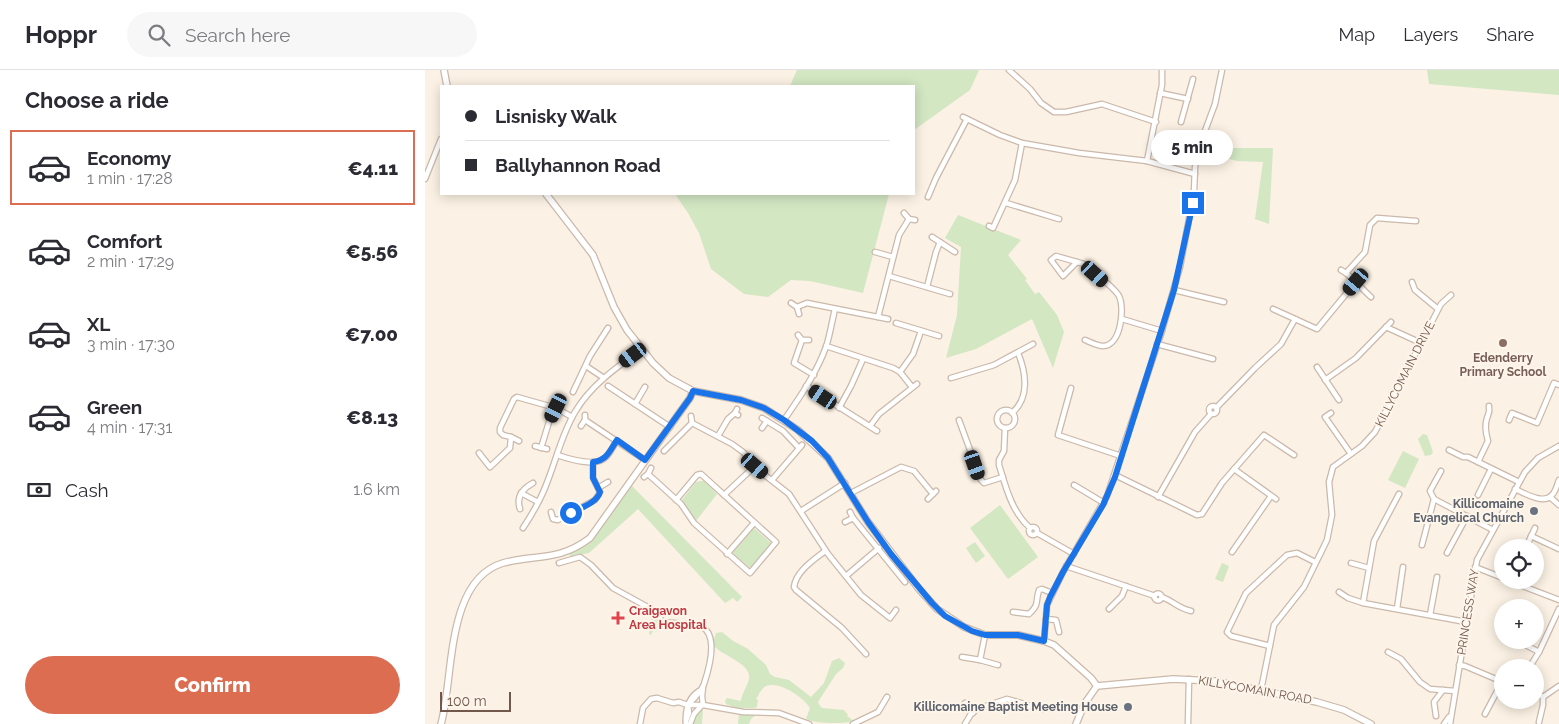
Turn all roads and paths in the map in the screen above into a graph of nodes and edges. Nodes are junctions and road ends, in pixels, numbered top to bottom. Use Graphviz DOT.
graph roads {
  1 [pos="444,70"];
  2 [pos="1009,70"];
  3 [pos="1162,70"];
  4 [pos="1222,70"];
  5 [pos="1193,79"];
  6 [pos="447,85"];
  7 [pos="1160,93"];
  8 [pos="1188,99"];
  9 [pos="1156,122"];
  10 [pos="1181,122"];
  11 [pos="440,142"];
  12 [pos="1022,143"];
  13 [pos="1147,161"];
  14 [pos="1195,174"];
  15 [pos="425,179"];
  16 [pos="924,190"];
  17 [pos="547,195"];
  18 [pos="1006,203"];
  19 [pos="904,213"];
  20 [pos="909,219"];
  21 [pos="1059,219"];
  22 [pos="915,220"];
  23 [pos="1416,221"];
  24 [pos="989,226"];
  25 [pos="933,237"];
  26 [pos="941,242"];
  27 [pos="875,252"];
  28 [pos="955,252"];
  29 [pos="893,257"];
  30 [pos="1077,262"];
  31 [pos="889,276"];
  32 [pos="1356,282"];
  33 [pos="1413,282"];
  34 [pos="927,287"];
  35 [pos="1174,290"];
  36 [pos="950,294"];
  37 [pos="1451,295"];
  38 [pos="1371,297"];
  39 [pos="1224,302"];
  40 [pos="791,303"];
  41 [pos="797,307"];
  42 [pos="835,308"];
  43 [pos="1273,309"];
  44 [pos="1438,309"];
  45 [pos="799,314"];
  46 [pos="878,316"];
  47 [pos="888,319"];
  48 [pos="1122,319"];
  49 [pos="1295,319"];
  50 [pos="1391,322"];
  51 [pos="895,324"];
  52 [pos="1386,327"];
  53 [pos="608,328"];
  54 [pos="921,331"];
  55 [pos="1162,331"];
  56 [pos="798,335"];
  57 [pos="939,336"];
  58 [pos="802,340"];
  59 [pos="809,340"];
  60 [pos="1085,340"];
  61 [pos="1421,342"];
  62 [pos="1033,344"];
  63 [pos="1157,344"];
  64 [pos="826,346"];
  65 [pos="642,349"];
  66 [pos="1018,353"];
  67 [pos="863,358"];
  68 [pos="1213,359"];
  69 [pos="586,366"];
  70 [pos="1317,367"];
  71 [pos="956,369"];
  72 [pos="900,372"];
  73 [pos="813,374"];
  74 [pos="958,376"];
  75 [pos="603,378"];
  76 [pos="951,378"];
  77 [pos="1325,380"];
  78 [pos="1556,384"];
  79 [pos="608,386"];
  80 [pos="806,386"];
  81 [pos="645,387"];
  82 [pos="1071,388"];
  83 [pos="576,389"];
  84 [pos="693,391"];
  85 [pos="1339,400"];
  86 [pos="635,404"];
  87 [pos="1489,406"];
  88 [pos="556,408"];
  89 [pos="839,408"];
  90 [pos="737,412"];
  91 [pos="1011,412"];
  92 [pos="1331,413"];
  93 [pos="691,416"];
  94 [pos="572,417"];
  95 [pos="784,420"];
  96 [pos="959,420"];
  97 [pos="1509,420"];
  98 [pos="692,423"];
  99 [pos="581,426"];
  100 [pos="871,426"];
  101 [pos="670,427"];
  102 [pos="762,428"];
  103 [pos="1005,428"];
  104 [pos="877,431"];
  105 [pos="717,436"];
  106 [pos="511,437"];
  107 [pos="519,440"];
  108 [pos="617,440"];
  109 [pos="535,446"];
  110 [pos="1559,446"];
  111 [pos="541,448"];
  112 [pos="547,449"];
  113 [pos="667,450"];
  114 [pos="1449,450"];
  115 [pos="479,452"];
  116 [pos="1351,454"];
  117 [pos="557,455"];
  118 [pos="1294,455"];
  119 [pos="1121,456"];
  120 [pos="645,460"];
  121 [pos="593,462"];
  122 [pos="1477,462"];
  123 [pos="755,466"];
  124 [pos="651,468"];
  125 [pos="1234,469"];
  126 [pos="1491,469"];
  127 [pos="1441,471"];
  128 [pos="1115,475"];
  129 [pos="1003,477"];
  130 [pos="772,480"];
  131 [pos="1559,480"];
  132 [pos="608,482"];
  133 [pos="1519,482"];
  134 [pos="533,483"];
  135 [pos="845,483"];
  136 [pos="1074,485"];
  137 [pos="598,488"];
  138 [pos="1515,489"];
  139 [pos="521,493"];
  140 [pos="851,493"];
  141 [pos="1399,494"];
  142 [pos="724,495"];
  143 [pos="1478,495"];
  144 [pos="1159,497"];
  145 [pos="1550,497"];
  146 [pos="928,499"];
  147 [pos="1434,499"];
  148 [pos="676,500"];
  149 [pos="538,502"];
  150 [pos="1104,503"];
  151 [pos="1559,505"];
  152 [pos="520,509"];
  153 [pos="551,512"];
  154 [pos="801,512"];
  155 [pos="850,512"];
  156 [pos="1467,516"];
  157 [pos="853,518"];
  158 [pos="553,519"];
  159 [pos="845,522"];
  160 [pos="754,523"];
  161 [pos="549,524"];
  162 [pos="523,528"];
  163 [pos="1535,528"];
  164 [pos="1493,530"];
  165 [pos="1422,545"];
  166 [pos="879,548"];
  167 [pos="1559,549"];
  168 [pos="825,551"];
  169 [pos="1232,552"];
  170 [pos="1447,553"];
  171 [pos="727,554"];
  172 [pos="1074,554"];
  173 [pos="1315,562"];
  174 [pos="559,563"];
  175 [pos="1351,563"];
  176 [pos="1066,566"];
  177 [pos="1403,567"];
  178 [pos="1369,568"];
  179 [pos="1475,568"];
  180 [pos="1494,575"];
  181 [pos="846,576"];
  182 [pos="1437,577"];
  183 [pos="898,583"];
  184 [pos="1126,586"];
  185 [pos="1530,589"];
  186 [pos="1339,592"];
  187 [pos="1052,593"];
  188 [pos="1559,600"];
  189 [pos="1363,604"];
  190 [pos="1109,609"];
  191 [pos="1397,609"];
  192 [pos="1559,609"];
  193 [pos="896,610"];
  194 [pos="1191,611"];
  195 [pos="1013,612"];
  196 [pos="1430,615"];
  197 [pos="1046,619"];
  198 [pos="1467,622"];
  199 [pos="1059,632"];
  200 [pos="985,635"];
  201 [pos="1044,641"];
  202 [pos="1270,646"];
  203 [pos="1533,649"];
  204 [pos="1389,652"];
  205 [pos="1539,652"];
  206 [pos="866,654"];
  207 [pos="962,657"];
  208 [pos="1535,659"];
  209 [pos="980,660"];
  210 [pos="998,665"];
  211 [pos="1459,665"];
  212 [pos="1189,679"];
  213 [pos="1494,679"];
  214 [pos="1097,686"];
  215 [pos="1559,686"];
  216 [pos="701,688"];
  217 [pos="1261,690"];
  218 [pos="1443,690"];
  219 [pos="1455,691"];
  220 [pos="887,697"];
  221 [pos="1494,697"];
  222 [pos="1544,697"];
  223 [pos="965,703"];
  224 [pos="688,705"];
  225 [pos="703,705"];
  226 [pos="1542,709"];
  227 [pos="1080,712"];
  228 [pos="973,713"];
  229 [pos="1485,714"];
  230 [pos="1436,716"];
  231 [pos="1449,717"];
  232 [pos="1539,722"];
  233 [pos="687,723"];
  234 [pos="441,724"];
  235 [pos="640,724"];
  236 [pos="809,724"];
  237 [pos="853,724"];
  238 [pos="965,724"];
  239 [pos="1076,724"];
  240 [pos="1187,724"];
  241 [pos="1371,724"];
  242 [pos="1444,724"];
  243 [pos="1449,724"];
  1 -- 6 [label="street"];
  2 -- 9 [label="street"];
  3 -- 7 [label="street"];
  4 -- 14 [label="street"];
  5 -- 8 [label="street"];
  7 -- 8 [label="street"];
  7 -- 9 [label="street"];
  8 -- 10 [label="street"];
  9 -- 13 [label="street"];
  11 -- 15 [label="street"];
  12 -- 13 [label="street"];
  12 -- 16 [label="street"];
  12 -- 18 [label="street"];
  13 -- 14 [label="street"];
  14 -- 35 [label="street"];
  17 -- 65 [label="street"];
  18 -- 21 [label="street"];
  18 -- 24 [label="street"];
  19 -- 20 [label="street"];
  20 -- 22 [label="street"];
  20 -- 29 [label="street"];
  23 -- 32 [label="street"];
  25 -- 26 [label="street"];
  26 -- 28 [label="street"];
  26 -- 34 [label="street"];
  27 -- 29 [label="street"];
  29 -- 31 [label="street"];
  30 -- 30 [label="street"];
  30 -- 48 [label="street"];
  31 -- 34 [label="street"];
  31 -- 46 [label="street"];
  32 -- 38 [label="street"];
  32 -- 49 [label="street"];
  33 -- 44 [label="street"];
  34 -- 36 [label="street"];
  35 -- 39 [label="street"];
  35 -- 55 [label="street"];
  37 -- 44 [label="street, KILLYCOMAIN DRIVE"];
  40 -- 41 [label="street"];
  41 -- 42 [label="street"];
  41 -- 45 [label="street"];
  42 -- 46 [label="street"];
  42 -- 64 [label="street"];
  43 -- 49 [label="street"];
  44 -- 61 [label="street, KILLYCOMAIN DRIVE"];
  46 -- 47 [label="street"];
  48 -- 55 [label="street"];
  48 -- 60 [label="street"];
  49 -- 144 [label="street"];
  50 -- 52 [label="street"];
  51 -- 54 [label="street"];
  52 -- 61 [label="street"];
  52 -- 77 [label="street"];
  53 -- 69 [label="street"];
  54 -- 57 [label="street"];
  54 -- 72 [label="street"];
  55 -- 63 [label="street"];
  56 -- 58 [label="street"];
  58 -- 59 [label="street"];
  58 -- 73 [label="street"];
  61 -- 116 [label="street, KILLYCOMAIN DRIVE"];
  62 -- 66 [label="street"];
  63 -- 68 [label="street"];
  63 -- 119 [label="street"];
  64 -- 67 [label="street"];
  64 -- 73 [label="street"];
  65 -- 75 [label="street"];
  65 -- 84 [label="street"];
  66 -- 74 [label="street"];
  66 -- 91 [label="street"];
  67 -- 72 [label="street"];
  67 -- 89 [label="street"];
  69 -- 75 [label="street"];
  69 -- 83 [label="street"];
  70 -- 77 [label="street"];
  71 -- 74 [label="street"];
  72 -- 100 [label="street"];
  73 -- 80 [label="street"];
  74 -- 76 [label="street"];
  75 -- 94 [label="street"];
  77 -- 85 [label="street"];
  78 -- 97 [label="street"];
  79 -- 86 [label="street"];
  80 -- 89 [label="street"];
  80 -- 95 [label="street"];
  81 -- 86 [label="street"];
  82 -- 119 [label="street"];
  84 -- 95 [label="street"];
  84 -- 101 [label="street"];
  86 -- 101 [label="street"];
  87 -- 122 [label="street"];
  88 -- 94 [label="street"];
  88 -- 106 [label="street"];
  88 -- 111 [label="street"];
  89 -- 100 [label="street"];
  90 -- 105 [label="street"];
  91 -- 103 [label="street"];
  91 -- 103 [label="street"];
  92 -- 116 [label="street"];
  93 -- 98 [label="street"];
  94 -- 117 [label="street"];
  95 -- 135 [label="street"];
  96 -- 129 [label="street"];
  98 -- 105 [label="street"];
  98 -- 113 [label="street"];
  99 -- 108 [label="street"];
  100 -- 104 [label="street"];
  101 -- 120 [label="street"];
  102 -- 130 [label="street"];
  103 -- 129 [label="street"];
  105 -- 123 [label="street"];
  106 -- 107 [label="street"];
  106 -- 115 [label="street"];
  108 -- 120 [label="street"];
  108 -- 121 [label="street"];
  109 -- 111 [label="street"];
  110 -- 133 [label="street, PRINCESS WAY"];
  111 -- 112 [label="street"];
  114 -- 122 [label="street"];
  116 -- 173 [label="street, KILLYCOMAIN DRIVE"];
  117 -- 121 [label="street"];
  117 -- 149 [label="street"];
  118 -- 125 [label="street"];
  119 -- 128 [label="street"];
  120 -- 234 [label="street"];
  121 -- 137 [label="street"];
  122 -- 126 [label="street"];
  123 -- 130 [label="street"];
  123 -- 142 [label="street"];
  124 -- 148 [label="street"];
  125 -- 144 [label="street"];
  125 -- 169 [label="street"];
  126 -- 133 [label="street"];
  126 -- 143 [label="street"];
  127 -- 147 [label="street"];
  128 -- 144 [label="street"];
  128 -- 150 [label="street"];
  129 -- 172 [label="street"];
  130 -- 154 [label="street"];
  131 -- 145 [label="street"];
  132 -- 137 [label="street"];
  133 -- 138 [label="street, PRINCESS WAY"];
  134 -- 139 [label="street"];
  135 -- 140 [label="street"];
  135 -- 154 [label="street"];
  136 -- 150 [label="street"];
  137 -- 158 [label="street"];
  138 -- 145 [label="street"];
  138 -- 164 [label="street, PRINCESS WAY"];
  139 -- 149 [label="street"];
  139 -- 152 [label="street"];
  140 -- 146 [label="street"];
  140 -- 200 [label="street"];
  141 -- 178 [label="street"];
  142 -- 148 [label="street"];
  142 -- 160 [label="street"];
  145 -- 151 [label="street"];
  147 -- 156 [label="street"];
  147 -- 165 [label="street"];
  148 -- 171 [label="street"];
  149 -- 162 [label="street"];
  150 -- 172 [label="street"];
  153 -- 158 [label="street"];
  154 -- 168 [label="street"];
  155 -- 157 [label="street"];
  156 -- 164 [label="street"];
  156 -- 170 [label="street"];
  157 -- 159 [label="street"];
  157 -- 166 [label="street"];
  158 -- 161 [label="street"];
  160 -- 171 [label="street"];
  160 -- 171 [label="street"];
  163 -- 167 [label="street"];
  164 -- 179 [label="street, PRINCESS WAY"];
  166 -- 181 [label="street"];
  166 -- 183 [label="street"];
  168 -- 181 [label="street"];
  168 -- 206 [label="street"];
  172 -- 176 [label="street"];
  173 -- 202 [label="street, KILLYCOMAIN DRIVE"];
  173 -- 202 [label="street"];
  174 -- 216 [label="street"];
  175 -- 178 [label="street"];
  176 -- 184 [label="street"];
  176 -- 187 [label="street"];
  177 -- 191 [label="street"];
  178 -- 189 [label="street"];
  179 -- 180 [label="street"];
  179 -- 198 [label="street, PRINCESS WAY"];
  181 -- 193 [label="street"];
  182 -- 196 [label="street"];
  184 -- 190 [label="street"];
  184 -- 194 [label="street"];
  185 -- 188 [label="street"];
  186 -- 189 [label="street"];
  187 -- 195 [label="street"];
  187 -- 197 [label="street"];
  189 -- 191 [label="street"];
  191 -- 196 [label="street"];
  192 -- 205 [label="street"];
  196 -- 198 [label="street"];
  197 -- 199 [label="street"];
  197 -- 201 [label="street"];
  198 -- 211 [label="street, PRINCESS WAY"];
  200 -- 201 [label="street"];
  200 -- 209 [label="street"];
  201 -- 214 [label="street"];
  202 -- 217 [label="street, KILLYCOMAIN DRIVE"];
  203 -- 205 [label="street"];
  204 -- 218 [label="street"];
  205 -- 208 [label="street"];
  207 -- 209 [label="street"];
  209 -- 210 [label="street"];
  211 -- 213 [label="street"];
  211 -- 219 [label="street, PRINCESS WAY"];
  212 -- 214 [label="street, KILLYCOMAIN ROAD"];
  212 -- 217 [label="street, KILLYCOMAIN ROAD"];
  212 -- 240 [label="street"];
  214 -- 227 [label="street"];
  215 -- 222 [label="street"];
  216 -- 224 [label="street"];
  216 -- 225 [label="street"];
  217 -- 241 [label="street, KILLYCOMAIN ROAD"];
  218 -- 219 [label="street"];
  218 -- 230 [label="street"];
  219 -- 231 [label="street, PRINCESS WAY"];
  220 -- 237 [label="street"];
  221 -- 229 [label="street"];
  223 -- 228 [label="street"];
  224 -- 225 [label="street"];
  224 -- 233 [label="street"];
  224 -- 235 [label="street"];
  225 -- 233 [label="street"];
  225 -- 236 [label="street"];
  226 -- 232 [label="street"];
  227 -- 228 [label="street"];
  227 -- 239 [label="street"];
  228 -- 238 [label="street"];
  231 -- 242 [label="street, PRINCESS WAY"];
  231 -- 243 [label="street, PRINCESS WAY"];
}
